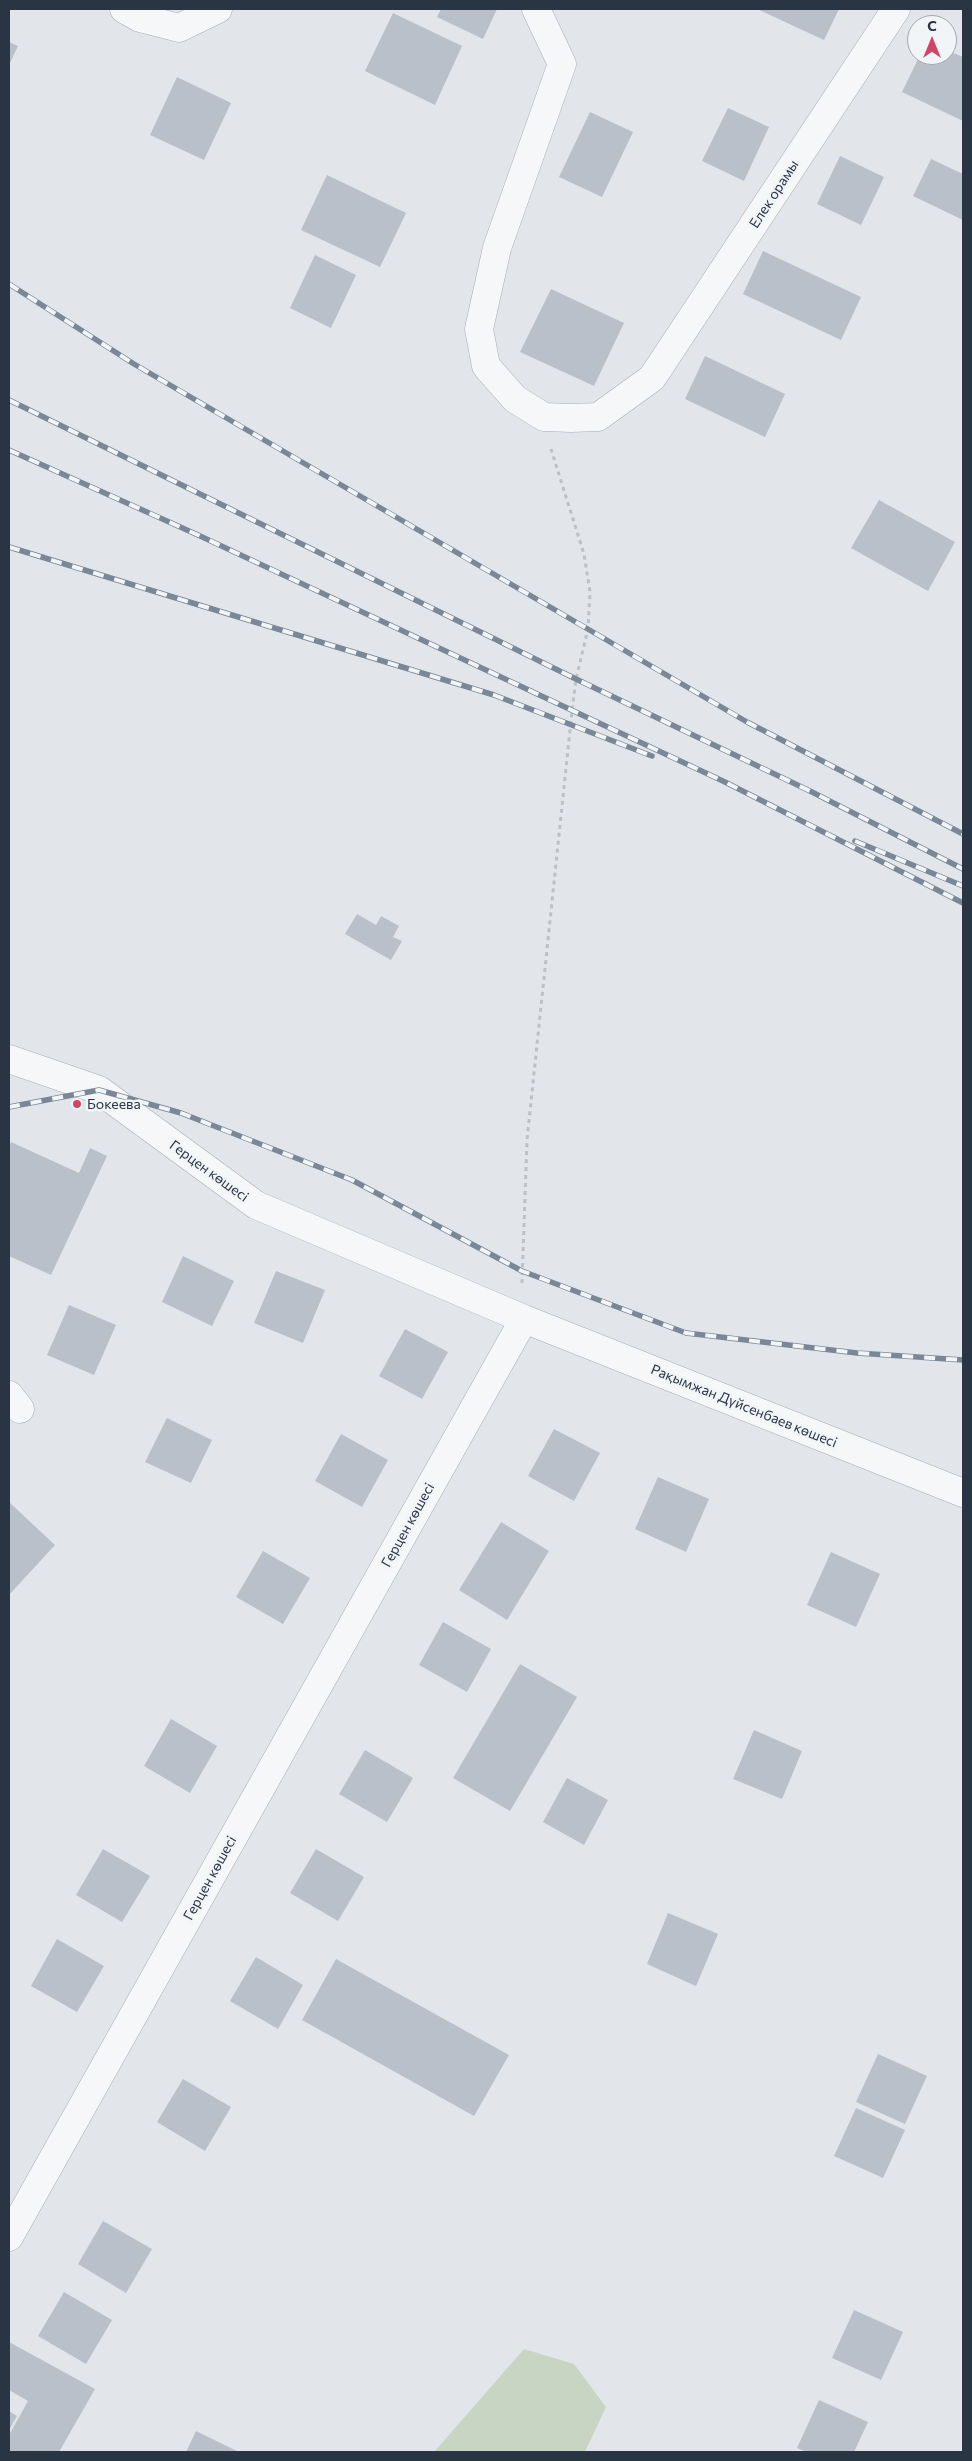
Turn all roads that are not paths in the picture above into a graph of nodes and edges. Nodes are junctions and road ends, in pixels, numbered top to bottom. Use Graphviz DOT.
graph roads {
  1 [pos="124,9"];
  2 [pos="218,9"];
  3 [pos="536,9"];
  4 [pos="896,9"];
  5 [pos="9,1059"];
  6 [pos="524,1319"];
  7 [pos="963,1493"];
  8 [pos="9,2237"];
  1 -- 2 [label="street"];
  3 -- 4 [label="street, Елек орамы"];
  5 -- 6 [label="street, Герцен көшесі"];
  6 -- 7 [label="street, Рақымжан Дүйсенбаев көшесі"];
  6 -- 8 [label="street, Герцен көшесі"];
}
